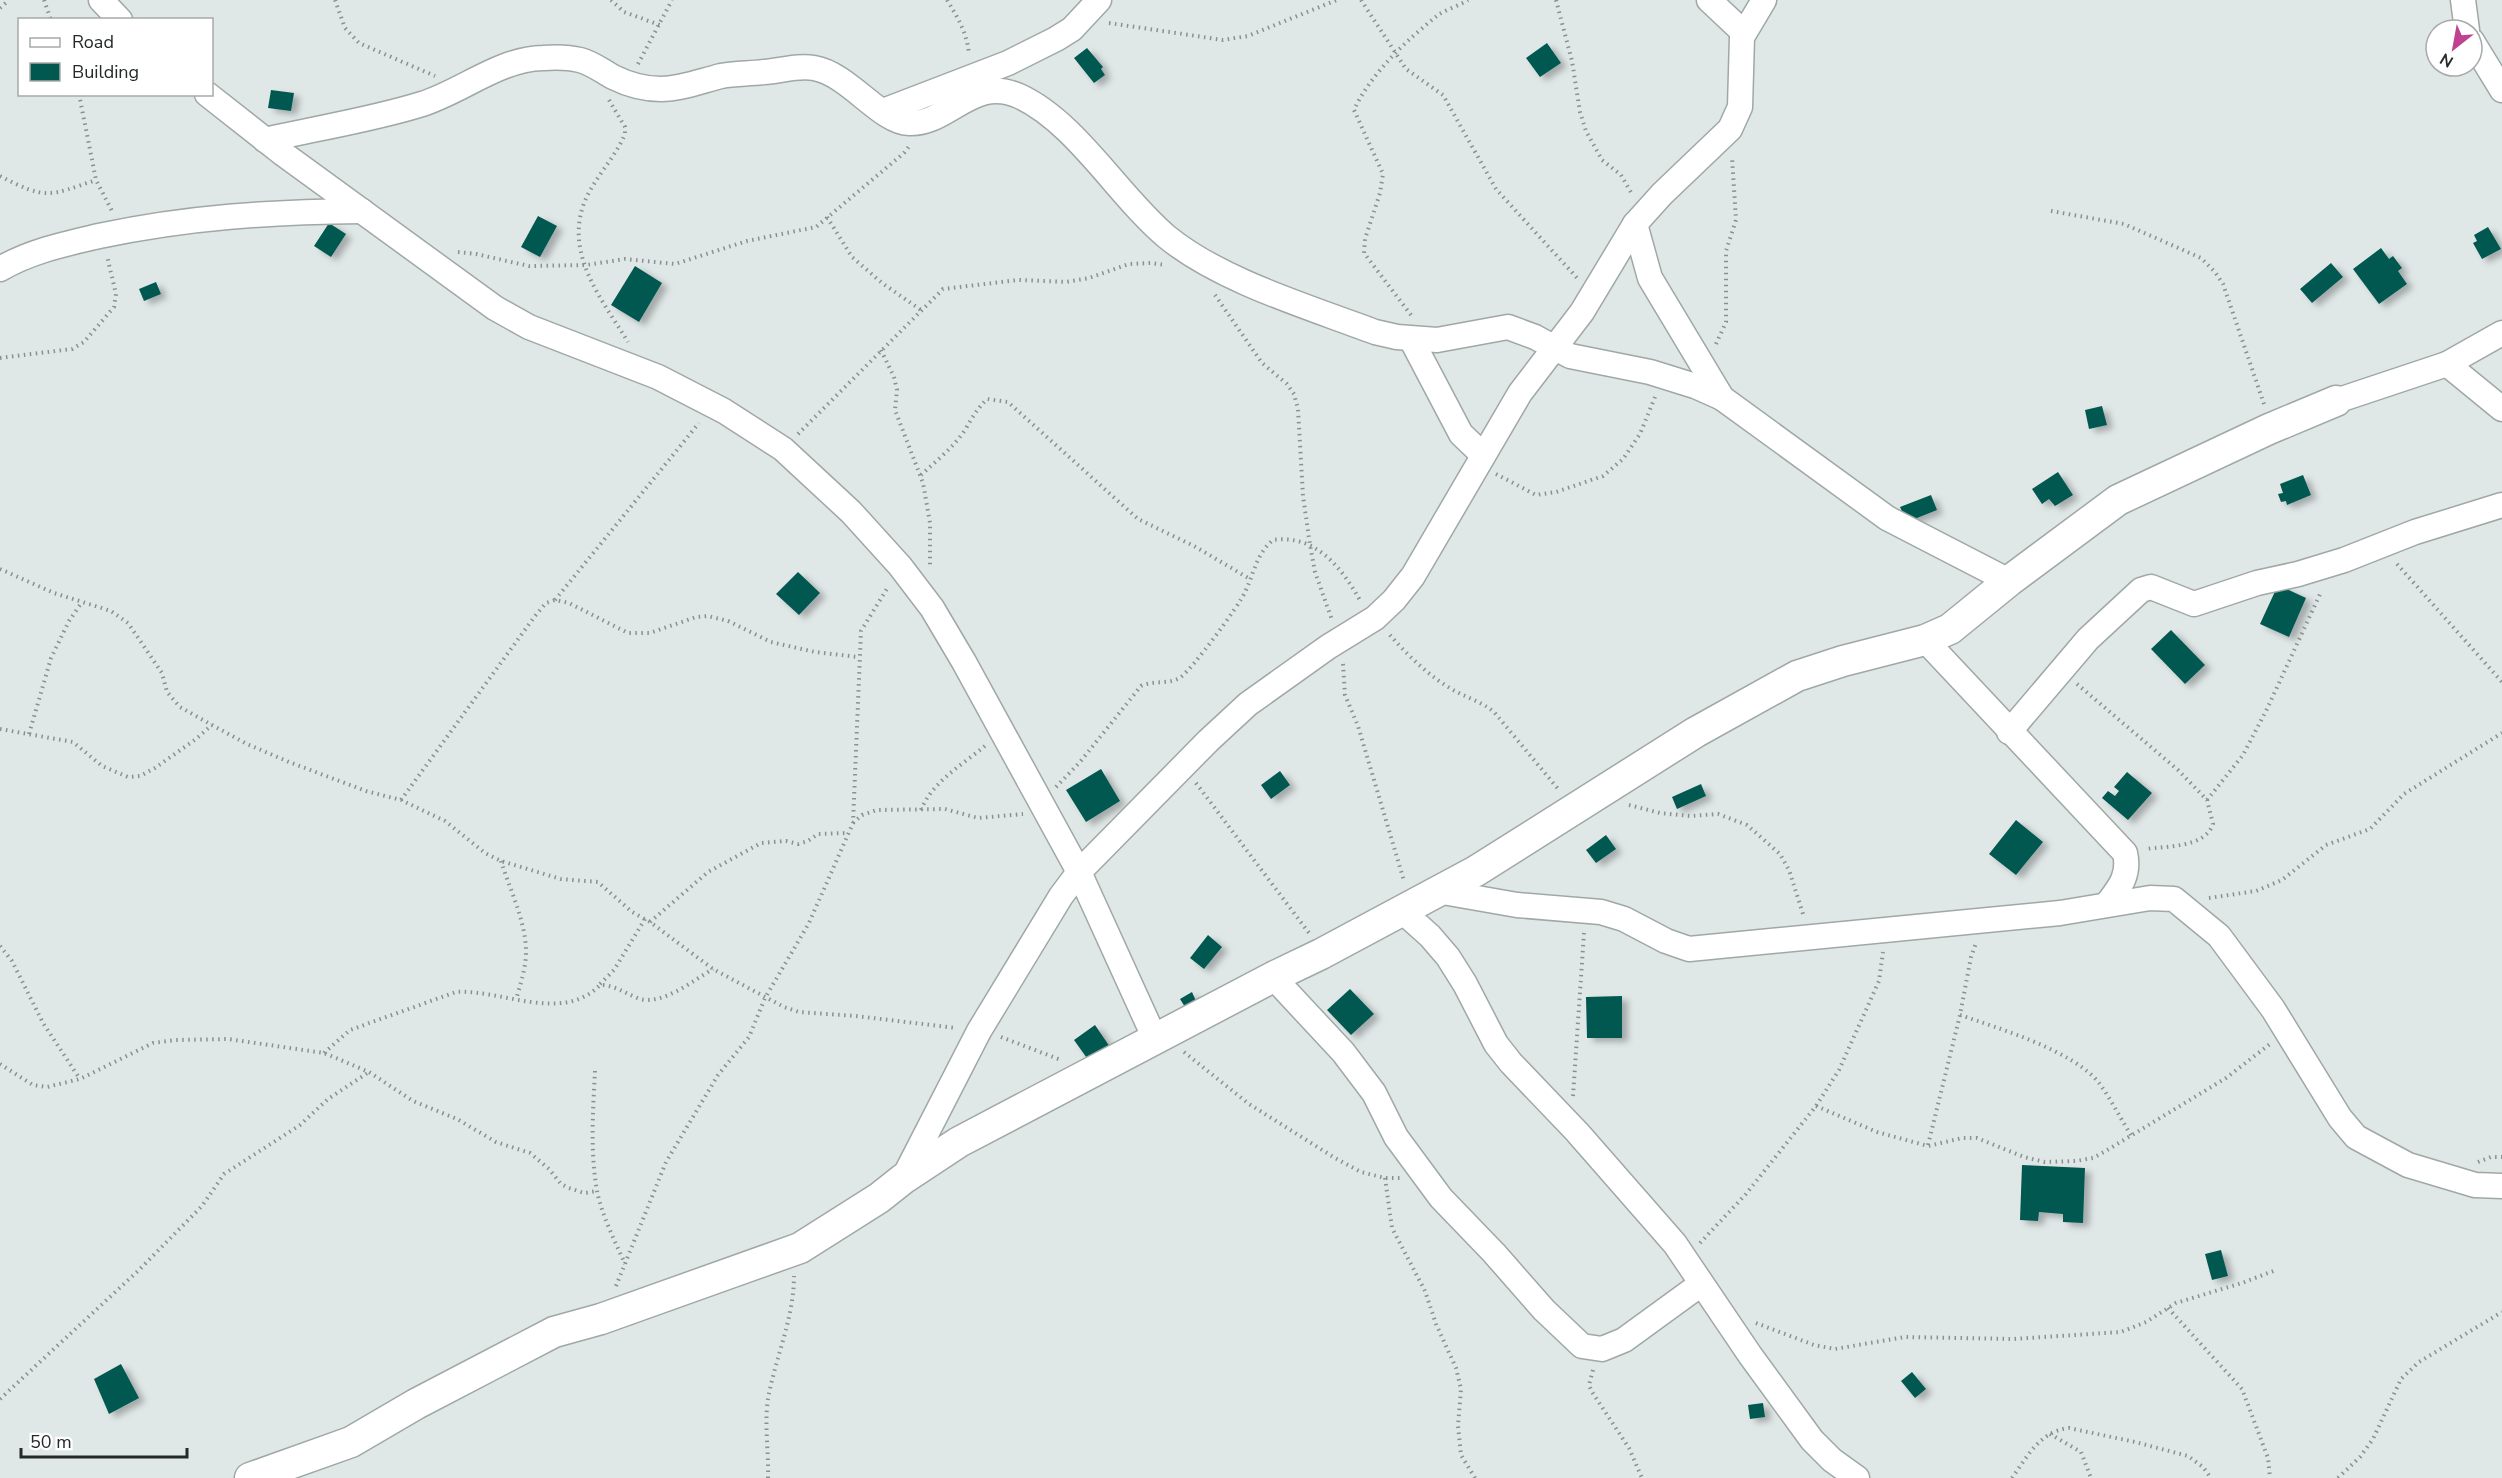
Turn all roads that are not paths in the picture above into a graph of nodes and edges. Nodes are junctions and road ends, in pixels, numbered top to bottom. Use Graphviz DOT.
graph roads {
  1 [pos="101,0"];
  2 [pos="1099,0"];
  3 [pos="1708,0"];
  4 [pos="1764,0"];
  5 [pos="2463,0"];
  6 [pos="118,18"];
  7 [pos="2466,18"];
  8 [pos="1743,32"];
  9 [pos="2484,61"];
  10 [pos="2502,90"];
  11 [pos="210,96"];
  12 [pos="884,111"];
  13 [pos="265,140"];
  14 [pos="362,211"];
  15 [pos="1640,218"];
  16 [pos="0,269"];
  17 [pos="1413,329"];
  18 [pos="2502,333"];
  19 [pos="1554,348"];
  20 [pos="2447,364"];
  21 [pos="1722,398"];
  22 [pos="2336,400"];
  23 [pos="2502,409"];
  24 [pos="1480,458"];
  25 [pos="2502,505"];
  26 [pos="2008,581"];
  27 [pos="1925,640"];
  28 [pos="2009,732"];
  29 [pos="1079,873"];
  30 [pos="1437,891"];
  31 [pos="2107,904"];
  32 [pos="1405,908"];
  33 [pos="1273,977"];
  34 [pos="1159,1036"];
  35 [pos="903,1179"];
  36 [pos="2502,1186"];
  37 [pos="1701,1284"];
  38 [pos="250,1478"];
  39 [pos="1857,1478"];
  1 -- 6 [label="street"];
  2 -- 12 [label="street"];
  3 -- 8 [label="street"];
  4 -- 8 [label="street"];
  5 -- 7 [label="street"];
  8 -- 15 [label="street"];
  9 -- 10 [label="street"];
  11 -- 13 [label="street"];
  12 -- 13 [label="street"];
  12 -- 17 [label="street"];
  13 -- 14 [label="street"];
  14 -- 16 [label="street"];
  14 -- 29 [label="street"];
  15 -- 19 [label="street"];
  15 -- 21 [label="street"];
  17 -- 19 [label="street"];
  17 -- 24 [label="street"];
  18 -- 20 [label="street"];
  19 -- 21 [label="street"];
  19 -- 24 [label="street"];
  20 -- 22 [label="street"];
  20 -- 23 [label="street"];
  21 -- 26 [label="street"];
  22 -- 26 [label="street"];
  24 -- 29 [label="street"];
  25 -- 28 [label="street"];
  26 -- 27 [label="street"];
  27 -- 28 [label="street"];
  27 -- 30 [label="street"];
  28 -- 31 [label="street"];
  29 -- 34 [label="street"];
  29 -- 35 [label="street"];
  30 -- 31 [label="street"];
  30 -- 32 [label="street"];
  31 -- 36 [label="street"];
  32 -- 33 [label="street"];
  32 -- 37 [label="street"];
  33 -- 34 [label="street"];
  33 -- 37 [label="street"];
  34 -- 35 [label="street"];
  35 -- 38 [label="street"];
  37 -- 39 [label="street"];
}
